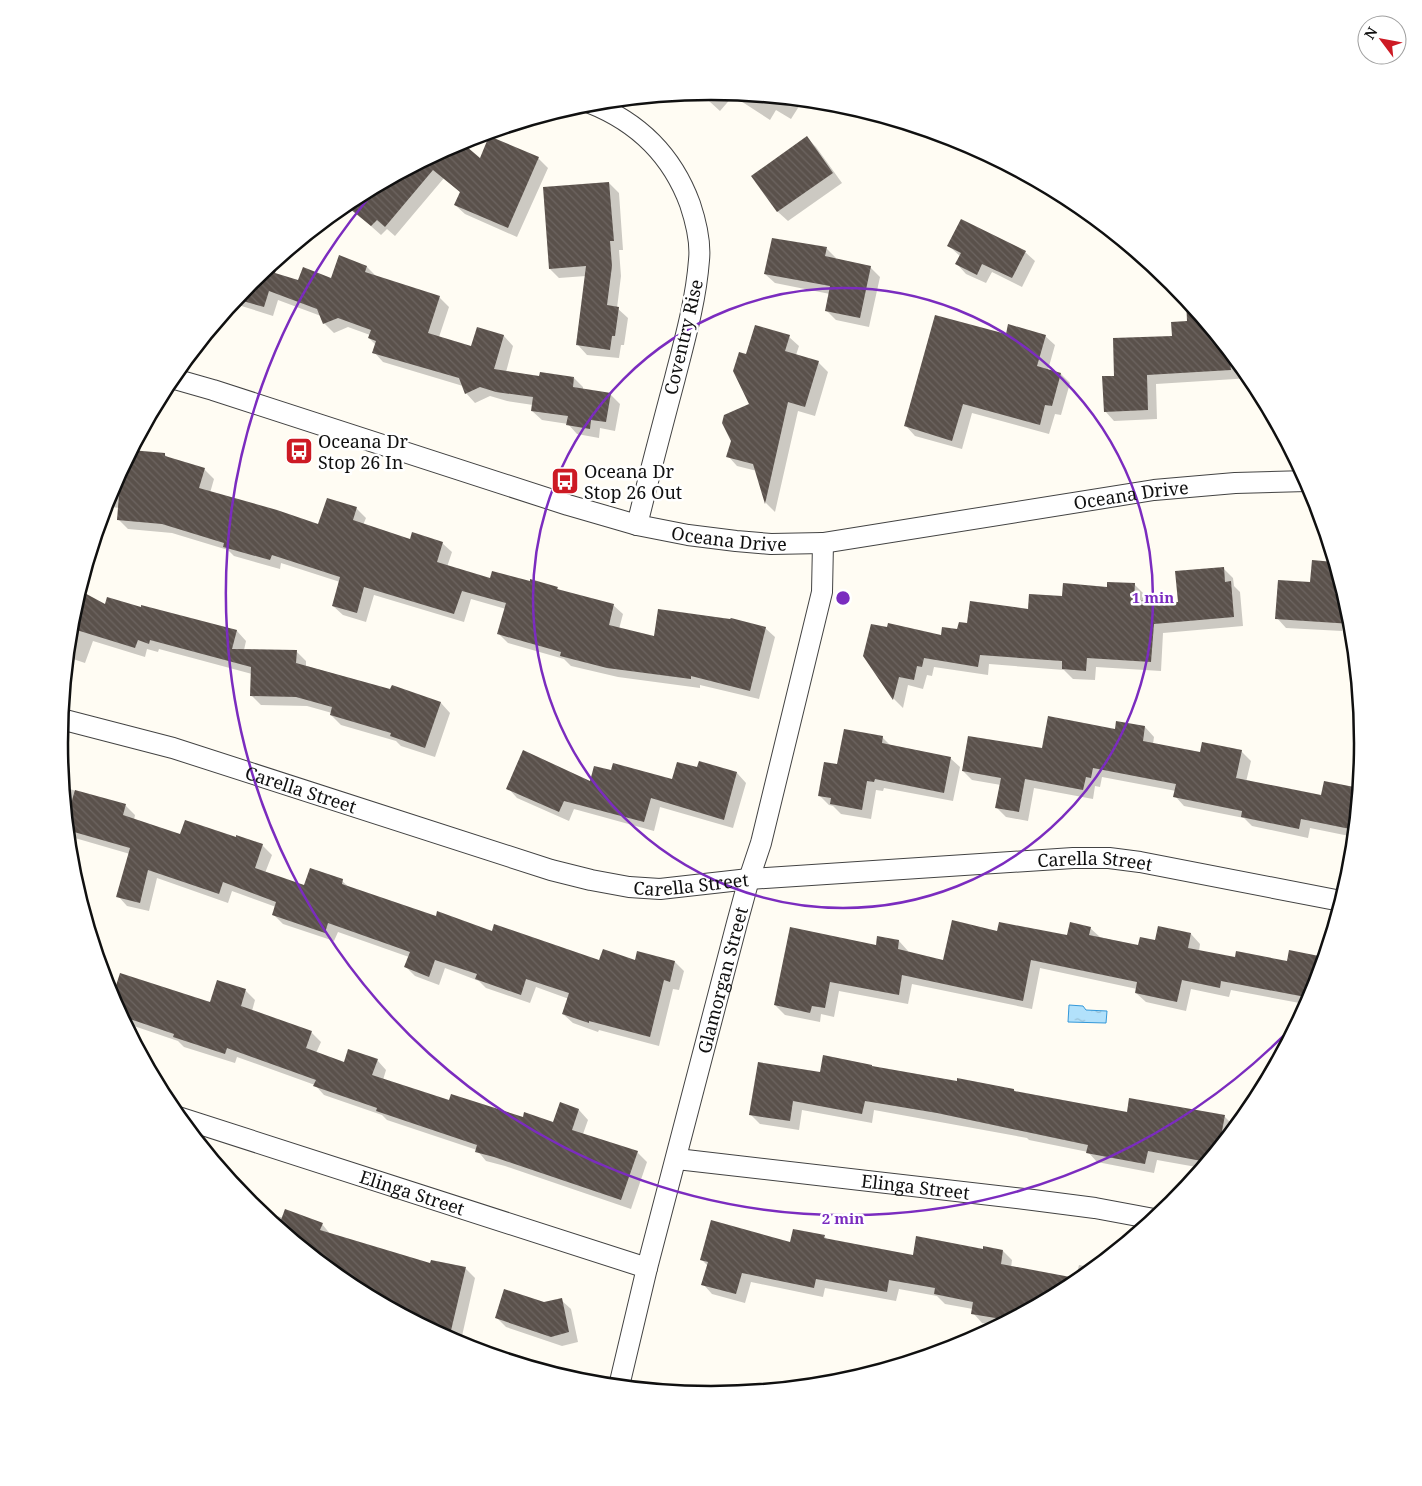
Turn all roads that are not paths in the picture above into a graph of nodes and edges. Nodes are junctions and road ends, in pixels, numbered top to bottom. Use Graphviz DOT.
graph roads {
  1 [pos="604,109"];
  2 [pos="179,381"];
  3 [pos="1299,481"];
  4 [pos="637,525"];
  5 [pos="823,543"];
  6 [pos="69,721"];
  7 [pos="749,879"];
  8 [pos="1335,900"];
  9 [pos="190,1121"];
  10 [pos="676,1159"];
  11 [pos="1145,1217"];
  12 [pos="647,1268"];
  13 [pos="620,1380"];
  1 -- 4 [label="street, Coventry Rise"];
  2 -- 4 [label="street, Oceana Drive"];
  3 -- 5 [label="street, Oceana Drive"];
  4 -- 5 [label="street, Oceana Drive"];
  5 -- 7 [label="street, Glamorgan Street"];
  6 -- 7 [label="street, Carella Street"];
  7 -- 8 [label="street, Carella Street"];
  7 -- 10 [label="street, Glamorgan Street"];
  9 -- 12 [label="street, Elinga Street"];
  10 -- 11 [label="street, Elinga Street"];
  10 -- 12 [label="street, Glamorgan Street"];
  12 -- 13 [label="street, Glamorgan Street"];
}
